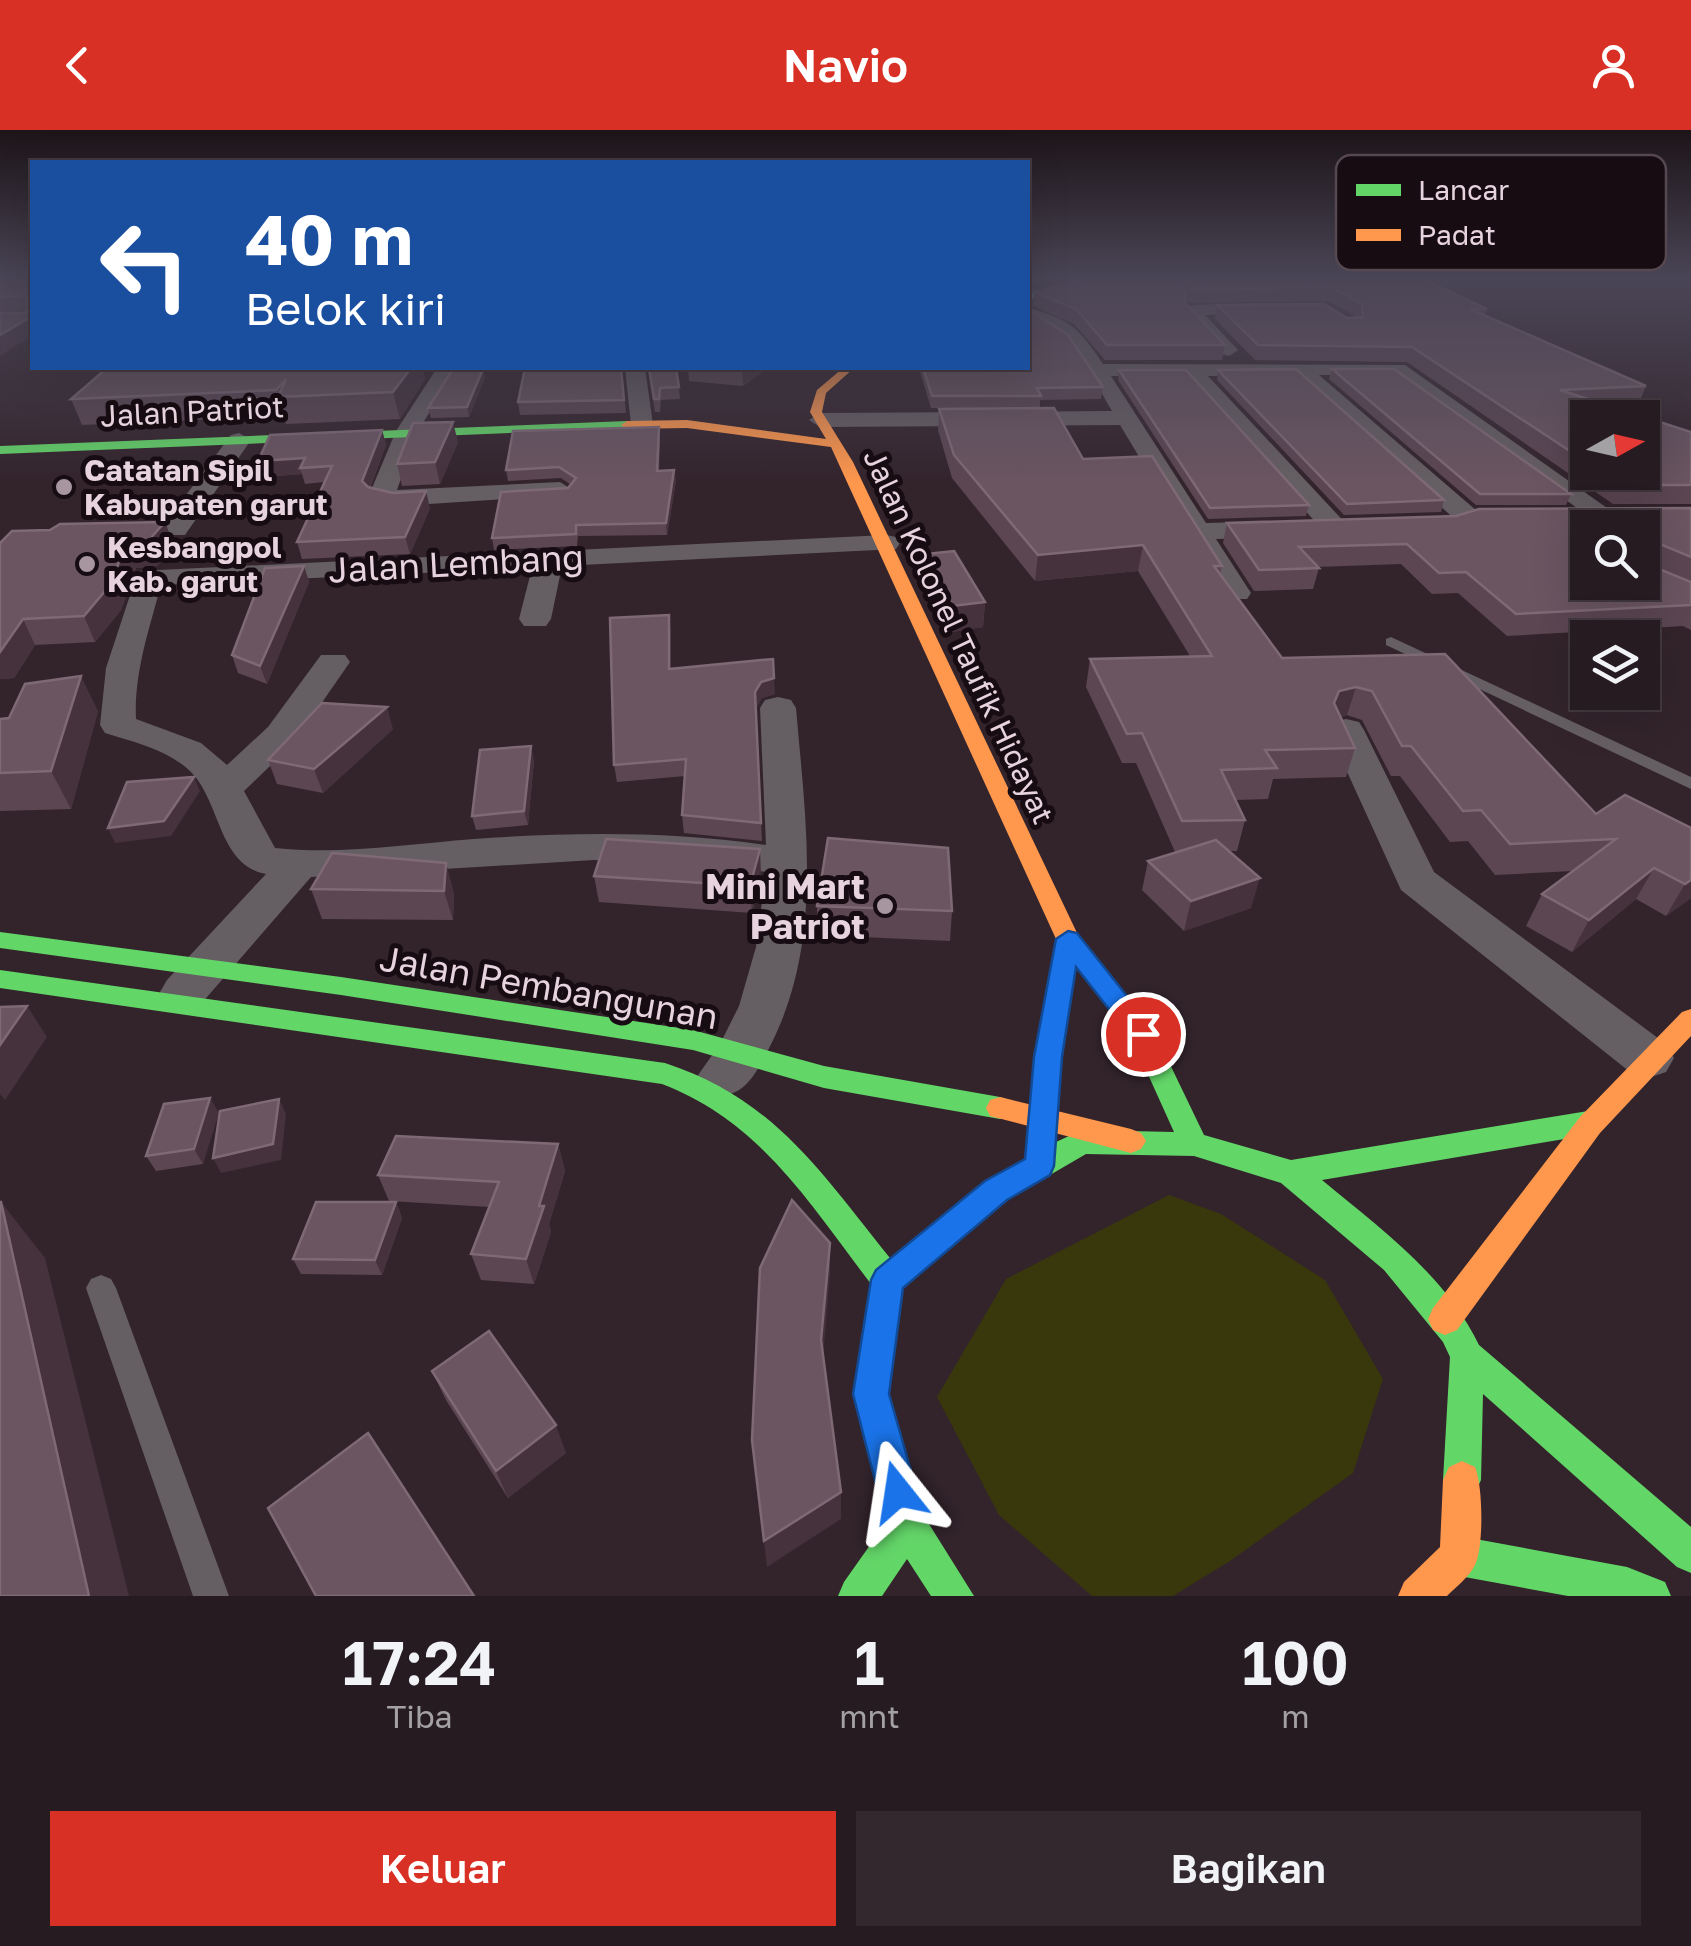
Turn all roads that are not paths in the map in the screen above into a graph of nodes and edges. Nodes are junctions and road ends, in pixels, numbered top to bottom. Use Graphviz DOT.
graph roads {
  1 [pos="1090,346"];
  2 [pos="1226,346"];
  3 [pos="1307,346"];
  4 [pos="1299,368"];
  5 [pos="1334,368"];
  6 [pos="1191,369"];
  7 [pos="1247,369"];
  8 [pos="446,370"];
  9 [pos="635,370"];
  10 [pos="846,370"];
  11 [pos="1098,370"];
  12 [pos="821,392"];
  13 [pos="790,399"];
  14 [pos="744,408"];
  15 [pos="1126,418"];
  16 [pos="820,420"];
  17 [pos="687,424"];
  18 [pos="642,426"];
  19 [pos="407,431"];
  20 [pos="239,440"];
  21 [pos="831,443"];
  22 [pos="0,450"];
  23 [pos="561,490"];
  24 [pos="1590,510"];
  25 [pos="1430,525"];
  26 [pos="175,529"];
  27 [pos="1200,531"];
  28 [pos="886,543"];
  29 [pos="549,560"];
  30 [pos="1236,592"];
  31 [pos="535,620"];
  32 [pos="1391,642"];
  33 [pos="333,662"];
  34 [pos="778,708"];
  35 [pos="1346,730"];
  36 [pos="1691,784"];
  37 [pos="225,788"];
  38 [pos="788,862"];
  39 [pos="298,866"];
  40 [pos="1068,939"];
  41 [pos="0,940"];
  42 [pos="207,967"];
  43 [pos="0,979"];
  44 [pos="174,1004"];
  45 [pos="1691,1019"];
  46 [pos="742,1058"];
  47 [pos="1648,1058"];
  48 [pos="710,1091"];
  49 [pos="1043,1116"];
  50 [pos="1588,1123"];
  51 [pos="1138,1143"];
  52 [pos="1194,1144"];
  53 [pos="1039,1166"];
  54 [pos="1291,1173"];
  55 [pos="888,1280"];
  56 [pos="101,1288"];
  57 [pos="1445,1320"];
  58 [pos="1467,1357"];
  59 [pos="906,1525"];
  60 [pos="1691,1553"];
  61 [pos="1459,1556"];
  62 [pos="210,1596"];
  63 [pos="858,1596"];
  64 [pos="954,1596"];
  65 [pos="1418,1596"];
  66 [pos="1650,1596"];
  1 -- 11 [label="street"];
  2 -- 7 [label="street"];
  3 -- 5 [label="street"];
  4 -- 5 [label="street"];
  4 -- 7 [label="street"];
  4 -- 25 [label="street"];
  5 -- 24 [label="street"];
  6 -- 7 [label="street"];
  6 -- 11 [label="street"];
  6 -- 27 [label="street"];
  8 -- 19 [label="street"];
  9 -- 18 [label="street"];
  10 -- 12 [label="main road"];
  11 -- 15 [label="street"];
  12 -- 13 [label="main road"];
  12 -- 16 [label="main road, Jalan Kolonel Taufik Hidayat"];
  14 -- 17 [label="main road, Jalan Patriot"];
  15 -- 16 [label="street"];
  15 -- 27 [label="street"];
  16 -- 21 [label="main road, Jalan Kolonel Taufik Hidayat"];
  17 -- 18 [label="main road, Jalan Patriot"];
  17 -- 21 [label="main road, Jalan Patriot"];
  18 -- 19 [label="main road, Jalan Patriot"];
  19 -- 20 [label="main road, Jalan Patriot"];
  19 -- 23 [label="street"];
  20 -- 22 [label="main road, Jalan Patriot"];
  20 -- 26 [label="street"];
  21 -- 28 [label="main road, Jalan Kolonel Taufik Hidayat"];
  27 -- 30 [label="street"];
  28 -- 29 [label="street, Jalan Lembang"];
  28 -- 40 [label="main road, Jalan Kolonel Taufik Hidayat"];
  29 -- 31 [label="street"];
  29 -- 37 [label="street, Jalan Lembang"];
  32 -- 36 [label="lane"];
  33 -- 37 [label="street"];
  34 -- 38 [label="street"];
  35 -- 47 [label="street"];
  37 -- 39 [label="street, Jalan Lembang"];
  38 -- 39 [label="street, Jalan Lembang"];
  38 -- 46 [label="street"];
  39 -- 42 [label="street"];
  40 -- 49 [label="main road"];
  40 -- 52 [label="main road, Jalan Kolonel Taufik Hidayat"];
  41 -- 42 [label="main road, Jalan Pembangunan"];
  42 -- 44 [label="street"];
  42 -- 46 [label="main road, Jalan Pembangunan"];
  43 -- 44 [label="main road, Jalan Pembangunan"];
  44 -- 48 [label="main road, Jalan Pembangunan"];
  45 -- 47 [label="main road"];
  46 -- 48 [label="street"];
  46 -- 49 [label="main road, Jalan Pembangunan"];
  47 -- 50 [label="main road"];
  48 -- 55 [label="main road, Jalan Pembangunan"];
  49 -- 51 [label="main road, Jalan Pembangunan"];
  49 -- 53 [label="main road"];
  50 -- 54 [label="main road"];
  50 -- 57 [label="main road"];
  51 -- 52 [label="main road"];
  51 -- 53 [label="main road"];
  52 -- 54 [label="main road"];
  53 -- 55 [label="main road"];
  54 -- 57 [label="main road"];
  55 -- 59 [label="main road"];
  56 -- 62 [label="lane"];
  57 -- 58 [label="main road"];
  58 -- 60 [label="main road"];
  58 -- 61 [label="main road"];
  59 -- 63 [label="main road"];
  59 -- 64 [label="main road"];
  61 -- 65 [label="main road"];
  61 -- 66 [label="main road"];
}
